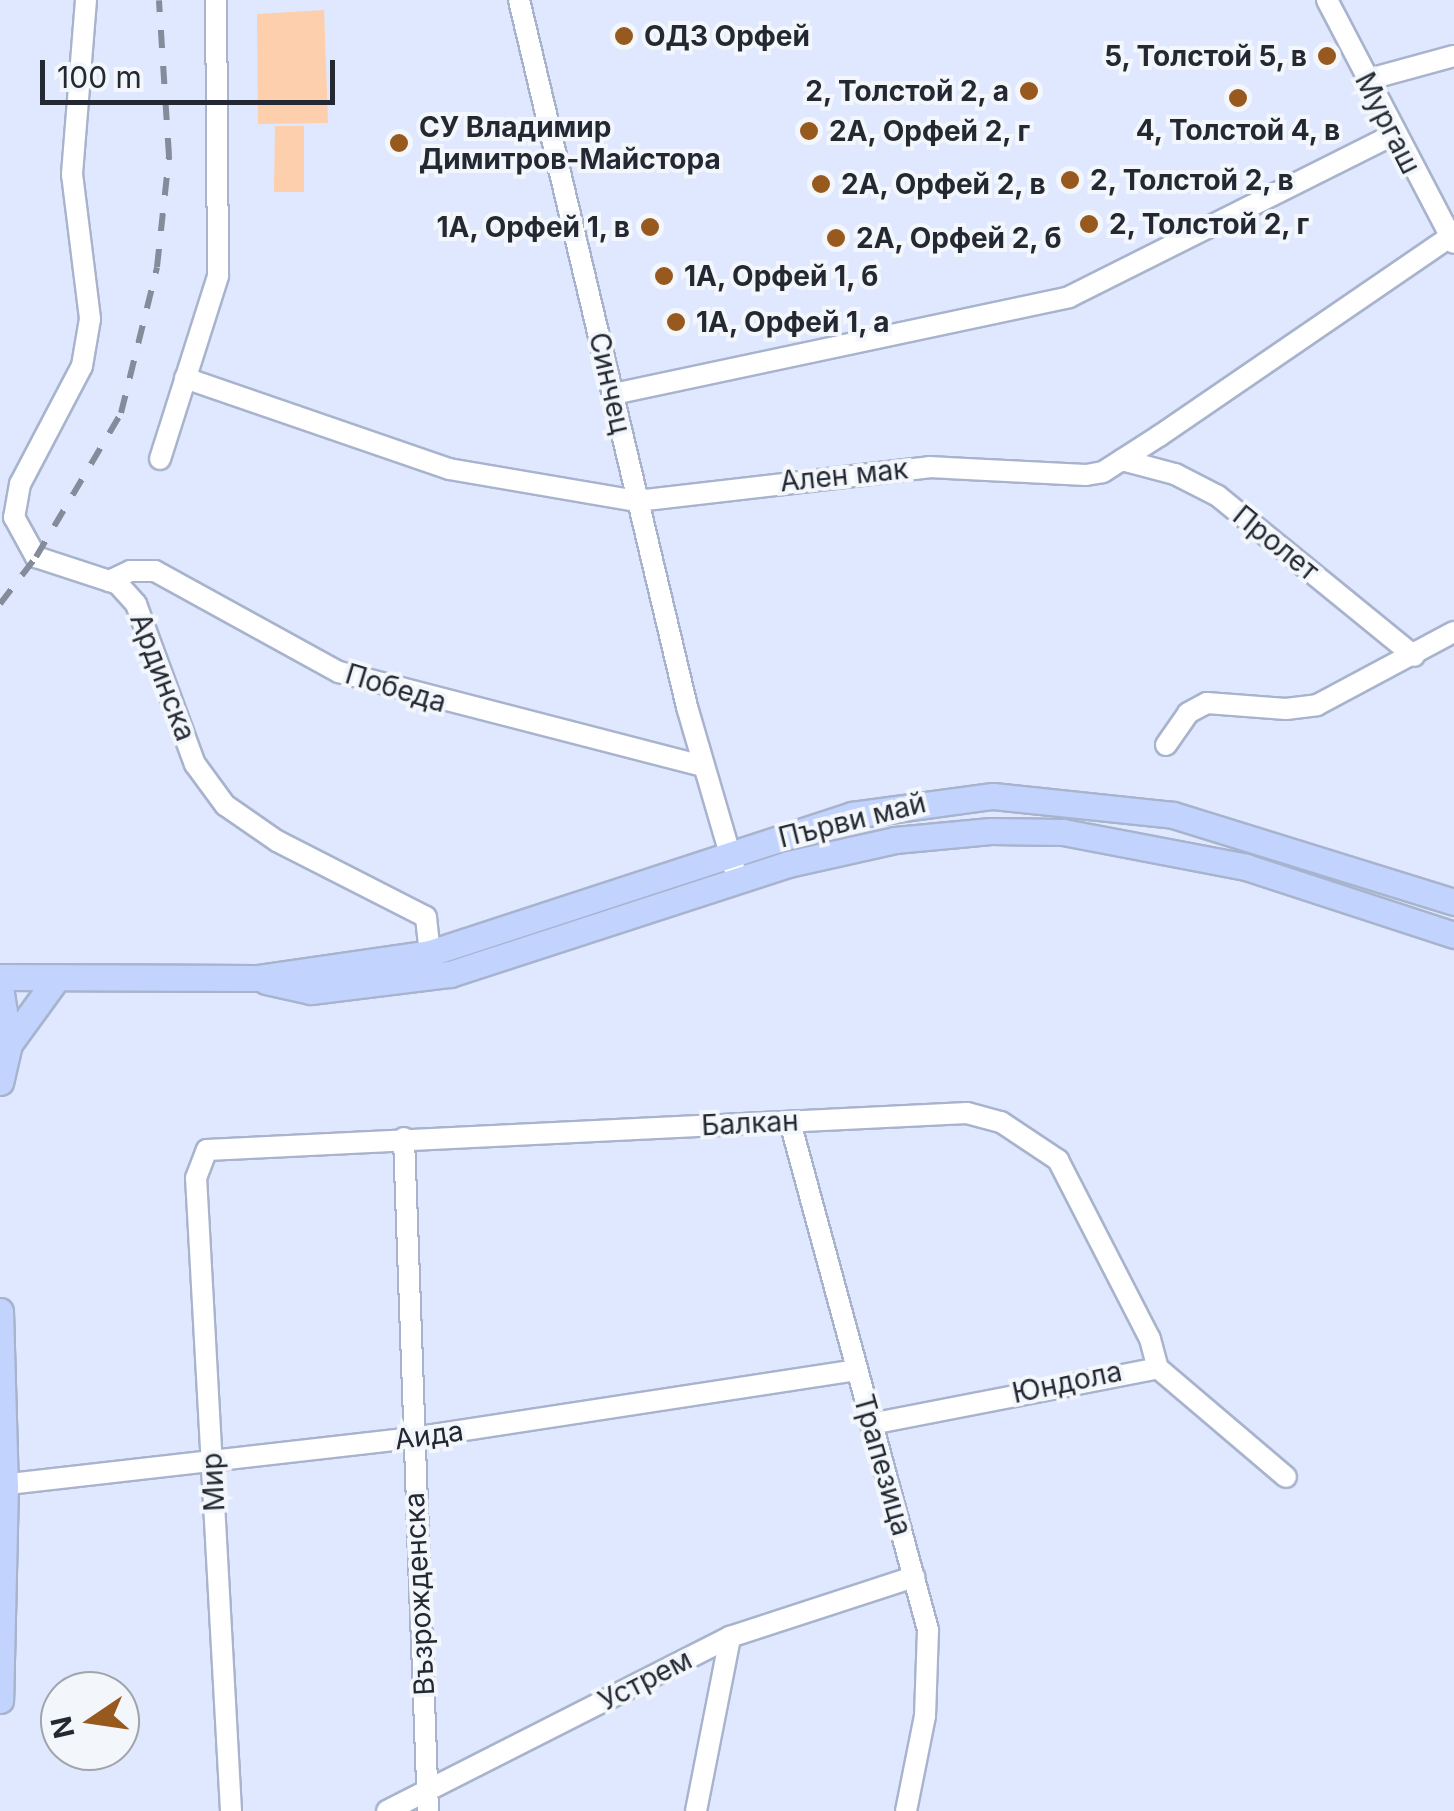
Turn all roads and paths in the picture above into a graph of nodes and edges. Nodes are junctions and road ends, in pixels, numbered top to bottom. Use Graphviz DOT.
graph roads {
  1 [pos="86,0"];
  2 [pos="216,0"];
  3 [pos="519,0"];
  4 [pos="1326,0"];
  5 [pos="1454,56"];
  6 [pos="1366,80"];
  7 [pos="1393,135"];
  8 [pos="1452,240"];
  9 [pos="185,378"];
  10 [pos="614,394"];
  11 [pos="160,459"];
  12 [pos="1122,460"];
  13 [pos="637,501"];
  14 [pos="0,525"];
  15 [pos="22,536"];
  16 [pos="109,580"];
  17 [pos="1454,632"];
  18 [pos="1414,656"];
  19 [pos="1166,745"];
  20 [pos="703,766"];
  21 [pos="729,852"];
  22 [pos="737,879"];
  23 [pos="1454,902"];
  24 [pos="1454,936"];
  25 [pos="430,954"];
  26 [pos="0,977"];
  27 [pos="56,978"];
  28 [pos="257,978"];
  29 [pos="0,987"];
  30 [pos="9,1044"];
  31 [pos="0,1082"];
  32 [pos="790,1122"];
  33 [pos="404,1138"];
  34 [pos="201,1154"];
  35 [pos="0,1311"];
  36 [pos="1158,1368"];
  37 [pos="856,1370"];
  38 [pos="871,1424"];
  39 [pos="412,1438"];
  40 [pos="212,1464"];
  41 [pos="1286,1478"];
  42 [pos="2,1485"];
  43 [pos="914,1577"];
  44 [pos="730,1637"];
  45 [pos="0,1700"];
  46 [pos="428,1801"];
  47 [pos="232,1811"];
  48 [pos="387,1811"];
  49 [pos="696,1811"];
  50 [pos="906,1811"];
  1 -- 15 [label="street"];
  2 -- 9 [label="street"];
  3 -- 10 [label="street, Синчец"];
  4 -- 6 [label="street, Мургаш"];
  5 -- 6 [label="street"];
  6 -- 7 [label="street, Мургаш"];
  7 -- 8 [label="street, Мургаш"];
  7 -- 10 [label="street"];
  8 -- 12 [label="street, Ален мак"];
  9 -- 11 [label="street"];
  9 -- 13 [label="street, Ален мак"];
  10 -- 13 [label="street, Синчец"];
  12 -- 13 [label="street, Ален мак"];
  12 -- 18 [label="street, Пролет"];
  13 -- 20 [label="street, Синчец"];
  14 -- 15 [label="street, Ардинска"];
  15 -- 16 [label="street, Ардинска"];
  16 -- 20 [label="street, Победа"];
  16 -- 25 [label="street, Ардинска"];
  17 -- 18 [label="street"];
  18 -- 19 [label="street"];
  20 -- 21 [label="street, Синчец"];
  21 -- 22 [label="street, Синчец"];
  21 -- 23 [label="main road, Първи май"];
  21 -- 25 [label="main road, Първи май"];
  22 -- 24 [label="main road, Първи май"];
  22 -- 28 [label="main road, Първи май"];
  25 -- 28 [label="main road, Първи май"];
  26 -- 27 [label="main road, Първи май"];
  27 -- 28 [label="main road, Първи май"];
  27 -- 30 [label="main road"];
  29 -- 30 [label="main road"];
  30 -- 31 [label="main road"];
  32 -- 33 [label="street, Балкан"];
  32 -- 36 [label="street, Балкан"];
  32 -- 37 [label="street, Трапезица"];
  33 -- 34 [label="street, Балкан"];
  33 -- 39 [label="street, Възрожденска"];
  34 -- 40 [label="street, Мир"];
  35 -- 42 [label="main road"];
  36 -- 38 [label="street, Юндола"];
  36 -- 41 [label="street, Юндола"];
  37 -- 38 [label="street, Трапезица"];
  37 -- 39 [label="street, Аида"];
  38 -- 43 [label="street, Трапезица"];
  39 -- 40 [label="street, Аида"];
  39 -- 46 [label="street, Възрожденска"];
  40 -- 42 [label="street, Аида"];
  40 -- 47 [label="street, Мир"];
  42 -- 45 [label="main road"];
  43 -- 44 [label="street, Устрем"];
  43 -- 50 [label="street, Трапезица"];
  44 -- 46 [label="street, Устрем"];
  44 -- 49 [label="street"];
  46 -- 48 [label="street, Устрем"];
}
